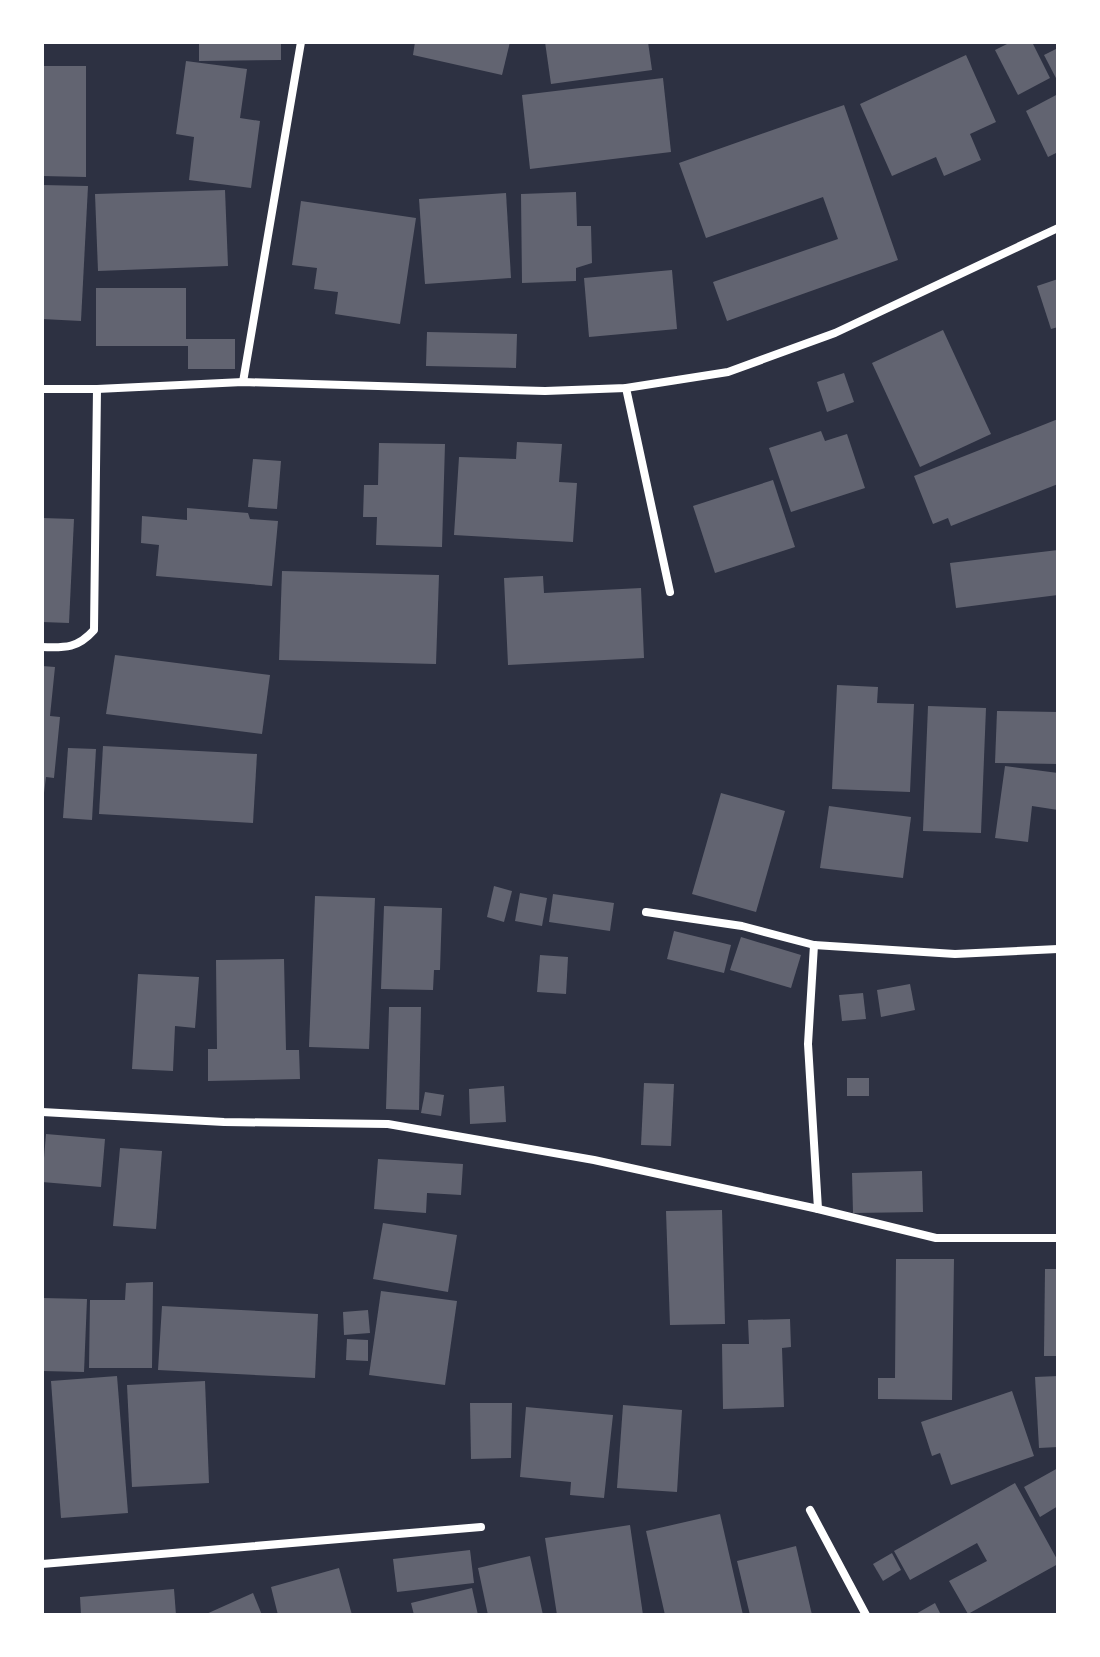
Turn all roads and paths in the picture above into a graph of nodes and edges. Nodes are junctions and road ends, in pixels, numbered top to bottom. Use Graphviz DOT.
graph roads {
  1 [pos="301,42"];
  2 [pos="1058,228"];
  3 [pos="243,382"];
  4 [pos="626,388"];
  5 [pos="42,389"];
  6 [pos="97,389"];
  7 [pos="670,592"];
  8 [pos="42,647"];
  9 [pos="646,912"];
  10 [pos="814,945"];
  11 [pos="1058,949"];
  12 [pos="42,1112"];
  13 [pos="818,1209"];
  14 [pos="1058,1238"];
  15 [pos="810,1510"];
  16 [pos="481,1527"];
  17 [pos="42,1564"];
  18 [pos="866,1615"];
  1 -- 3 [label="street"];
  2 -- 4 [label="street"];
  3 -- 4 [label="street"];
  3 -- 6 [label="street"];
  4 -- 7 [label="street"];
  5 -- 6 [label="street"];
  6 -- 8 [label="street"];
  9 -- 10 [label="street"];
  10 -- 11 [label="street"];
  10 -- 13 [label="street"];
  12 -- 13 [label="street"];
  13 -- 14 [label="street"];
  15 -- 18 [label="street"];
  16 -- 17 [label="street"];
}
